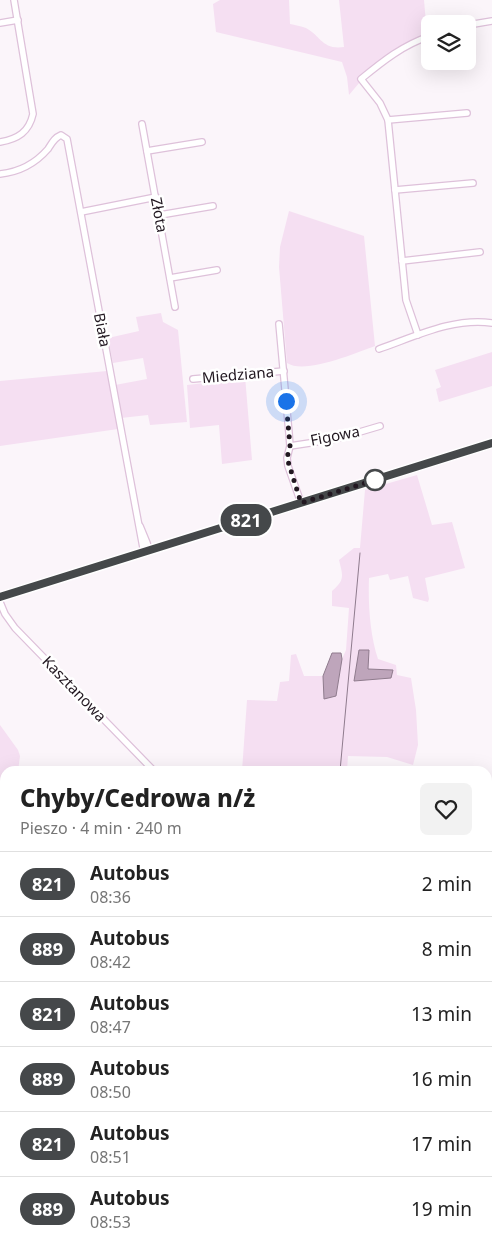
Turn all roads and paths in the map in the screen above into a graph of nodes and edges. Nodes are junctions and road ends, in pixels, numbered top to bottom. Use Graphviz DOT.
graph roads {
  1 [pos="14,0"];
  2 [pos="18,20"];
  3 [pos="492,21"];
  4 [pos="0,23"];
  5 [pos="476,24"];
  6 [pos="421,40"];
  7 [pos="467,113"];
  8 [pos="388,120"];
  9 [pos="142,124"];
  10 [pos="0,142"];
  11 [pos="202,142"];
  12 [pos="147,151"];
  13 [pos="0,174"];
  14 [pos="473,183"];
  15 [pos="395,190"];
  16 [pos="156,198"];
  17 [pos="213,206"];
  18 [pos="81,212"];
  19 [pos="160,215"];
  20 [pos="480,252"];
  21 [pos="402,260"];
  22 [pos="217,270"];
  23 [pos="170,278"];
  24 [pos="175,307"];
  25 [pos="492,323"];
  26 [pos="279,324"];
  27 [pos="418,335"];
  28 [pos="378,349"];
  29 [pos="284,370"];
  30 [pos="193,379"];
  31 [pos="380,426"];
  32 [pos="492,443"];
  33 [pos="290,446"];
  34 [pos="301,503"];
  35 [pos="147,552"];
  36 [pos="0,597"];
  37 [pos="0,602"];
  38 [pos="149,766"];
  1 -- 2 [label="street"];
  2 -- 4 [label="street"];
  2 -- 10 [label="street"];
  3 -- 5 [label="street"];
  6 -- 8 [label="street"];
  7 -- 8 [label="street"];
  8 -- 15 [label="street"];
  9 -- 12 [label="street, Złota"];
  11 -- 12 [label="street"];
  12 -- 16 [label="street, Złota"];
  13 -- 18 [label="street, Biała"];
  14 -- 15 [label="street"];
  15 -- 21 [label="street"];
  16 -- 18 [label="street"];
  16 -- 19 [label="street, Złota"];
  17 -- 19 [label="street"];
  18 -- 35 [label="street, Biała"];
  19 -- 23 [label="street, Złota"];
  20 -- 21 [label="street"];
  21 -- 27 [label="street"];
  22 -- 23 [label="street"];
  23 -- 24 [label="street, Złota"];
  25 -- 27 [label="street"];
  26 -- 29 [label="street"];
  27 -- 28 [label="street"];
  29 -- 30 [label="street, Miedziana"];
  29 -- 33 [label="street"];
  31 -- 33 [label="street, Figowa"];
  32 -- 34 [label="street"];
  33 -- 34 [label="street"];
  34 -- 35 [label="street"];
  35 -- 36 [label="street"];
  37 -- 38 [label="street, Kasztanowa"];
}
